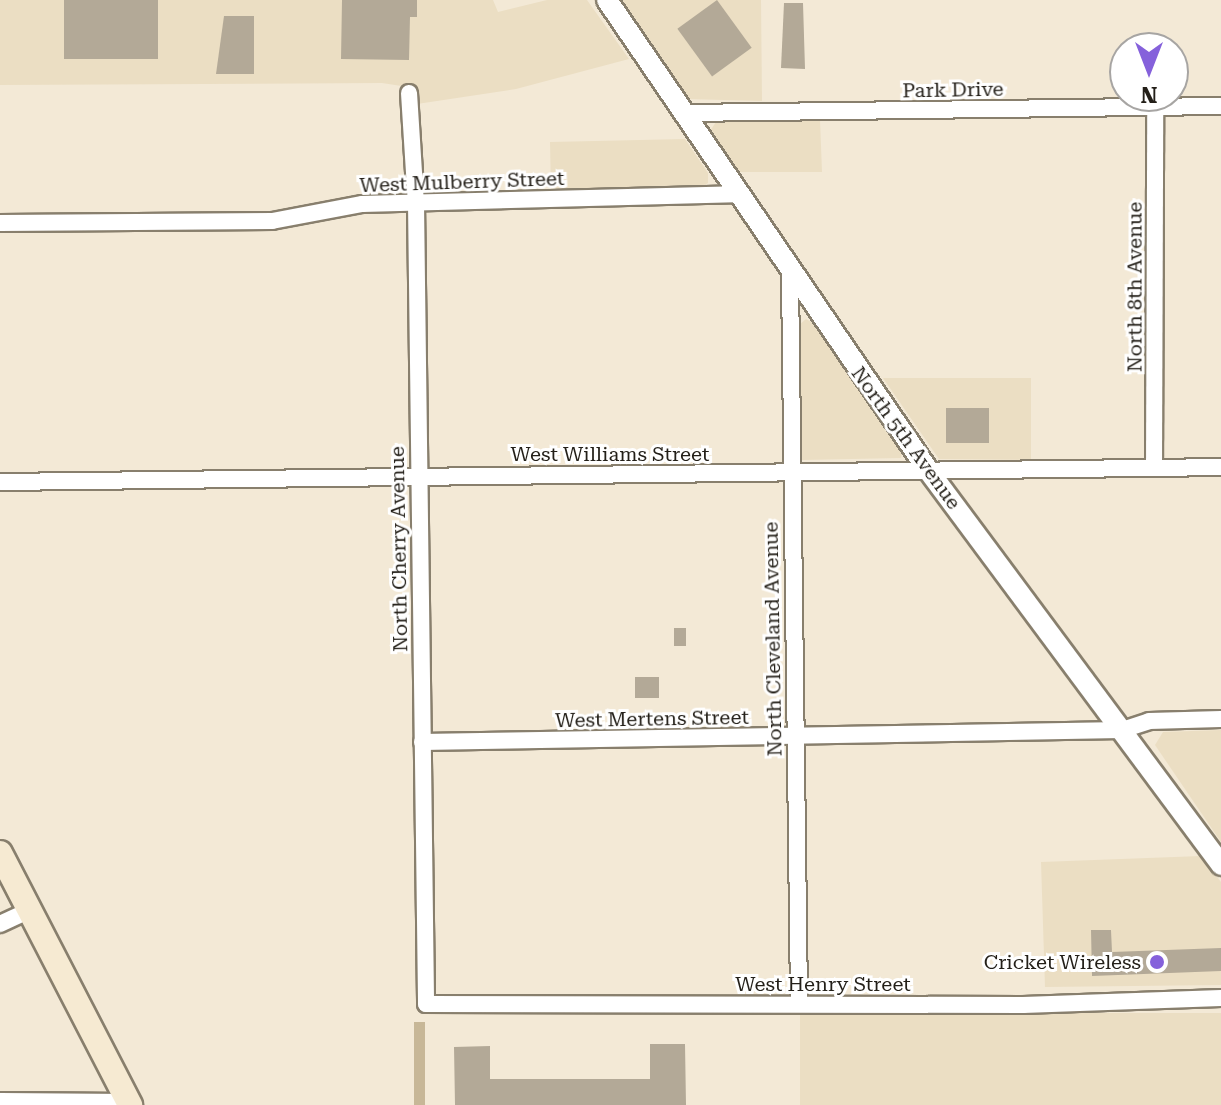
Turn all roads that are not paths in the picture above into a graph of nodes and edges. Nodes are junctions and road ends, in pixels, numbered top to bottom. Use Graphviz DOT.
graph roads {
  1 [pos="607,0"];
  2 [pos="409,93"];
  3 [pos="1189,106"];
  4 [pos="1221,106"];
  5 [pos="1109,108"];
  6 [pos="1155,112"];
  7 [pos="686,113"];
  8 [pos="735,194"];
  9 [pos="416,203"];
  10 [pos="0,223"];
  11 [pos="790,275"];
  12 [pos="1154,467"];
  13 [pos="1221,467"];
  14 [pos="928,470"];
  15 [pos="791,473"];
  16 [pos="418,475"];
  17 [pos="0,482"];
  18 [pos="1221,719"];
  19 [pos="1122,730"];
  20 [pos="794,737"];
  21 [pos="422,742"];
  22 [pos="0,853"];
  23 [pos="1221,865"];
  24 [pos="30,910"];
  25 [pos="0,924"];
  26 [pos="1221,998"];
  27 [pos="426,1004"];
  28 [pos="799,1004"];
  29 [pos="0,1101"];
  30 [pos="130,1103"];
  1 -- 7 [label="street, North 5th Avenue"];
  2 -- 9 [label="street, North Cherry Avenue"];
  3 -- 4 [label="street, Park Drive"];
  5 -- 7 [label="street, Park Drive"];
  6 -- 12 [label="street, North 8th Avenue"];
  7 -- 8 [label="street, North 5th Avenue"];
  8 -- 9 [label="street, West Mulberry Street"];
  8 -- 11 [label="street, North 5th Avenue"];
  9 -- 10 [label="street, West Mulberry Street"];
  9 -- 16 [label="street, North Cherry Avenue"];
  11 -- 14 [label="street, North 5th Avenue"];
  11 -- 15 [label="street, North Cleveland Avenue"];
  12 -- 13 [label="street, West Williams Street"];
  12 -- 14 [label="street, West Williams Street"];
  14 -- 15 [label="street, West Williams Street"];
  14 -- 19 [label="street, North 5th Avenue"];
  15 -- 16 [label="street, West Williams Street"];
  15 -- 20 [label="street, North Cleveland Avenue"];
  16 -- 17 [label="street, West Williams Street"];
  16 -- 21 [label="street, North Cherry Avenue"];
  18 -- 19 [label="street, West Mertens Street"];
  19 -- 20 [label="street, West Mertens Street"];
  19 -- 23 [label="street, North 5th Avenue"];
  20 -- 21 [label="street, West Mertens Street"];
  20 -- 28 [label="street, North Cleveland Avenue"];
  21 -- 27 [label="street, North Cherry Avenue"];
  22 -- 24 [label="main road"];
  24 -- 25 [label="street"];
  24 -- 30 [label="main road"];
  26 -- 28 [label="street, West Henry Street"];
  27 -- 28 [label="street, West Henry Street"];
  29 -- 30 [label="street"];
}
